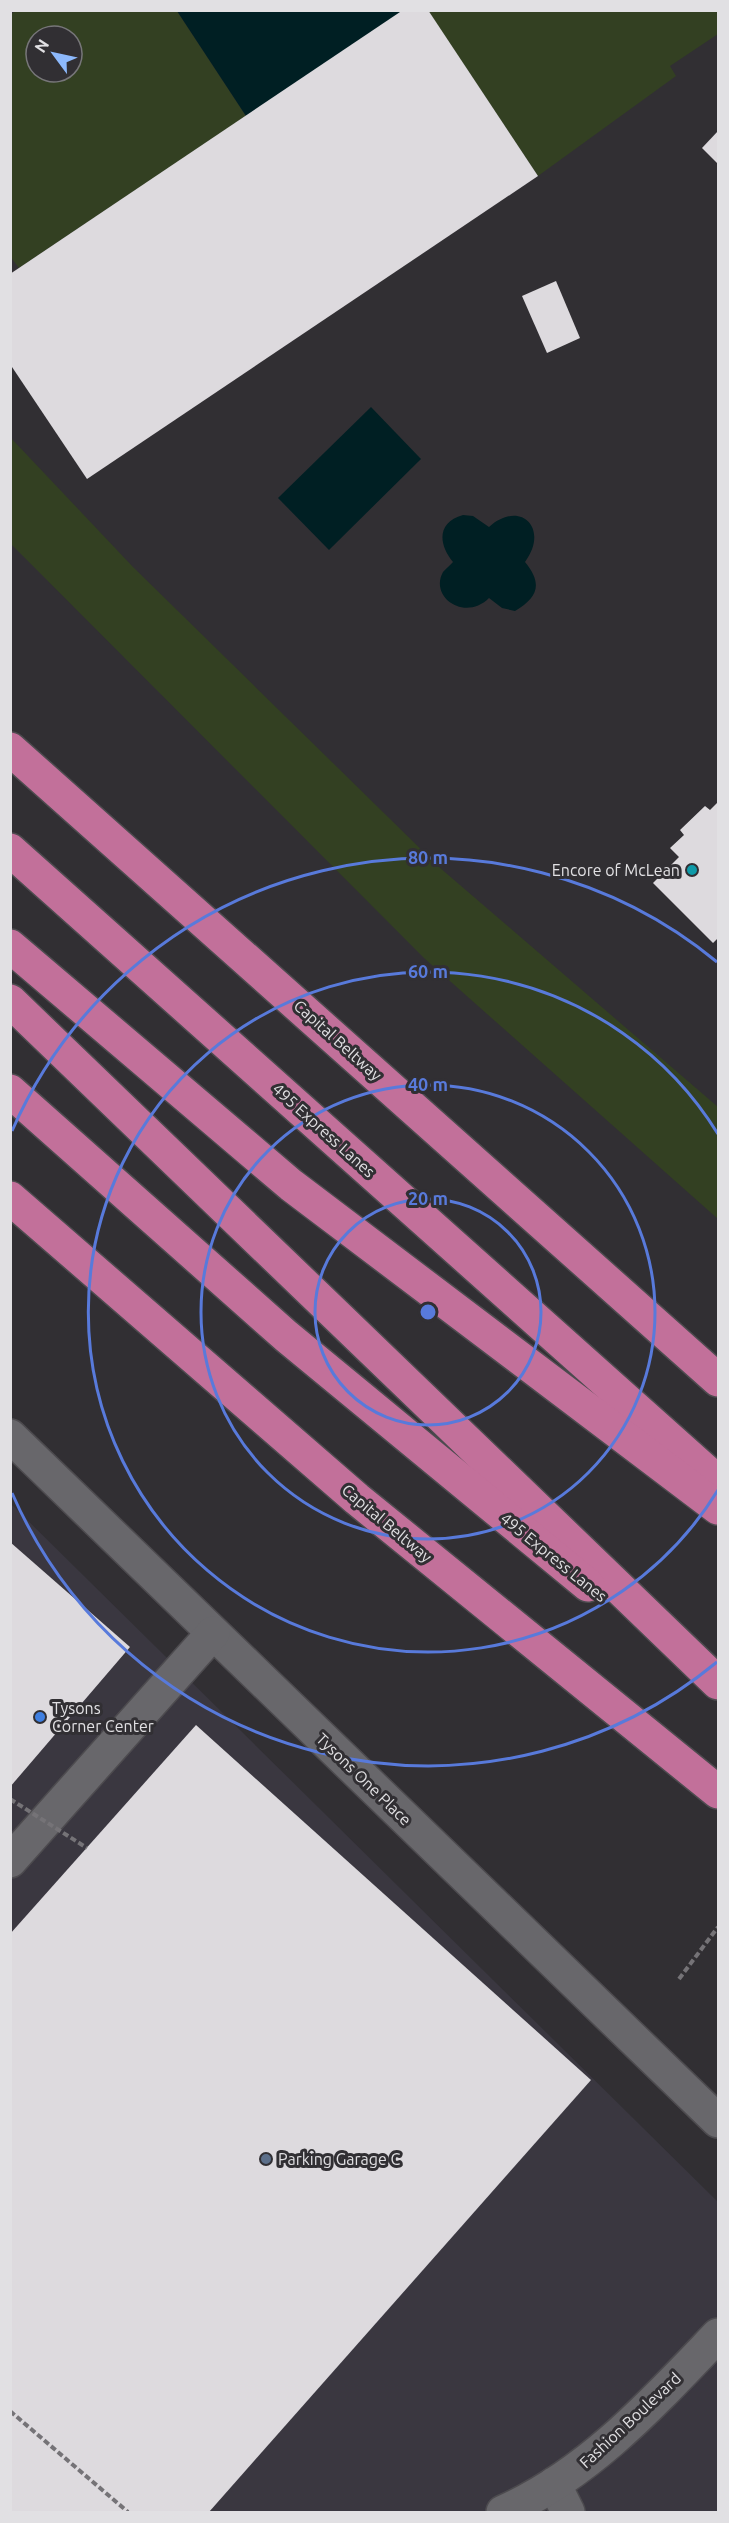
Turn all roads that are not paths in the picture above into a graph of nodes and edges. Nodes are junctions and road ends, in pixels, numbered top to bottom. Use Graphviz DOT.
graph roads {
  1 [pos="10,749"];
  2 [pos="10,850"];
  3 [pos="10,946"];
  4 [pos="10,1001"];
  5 [pos="10,1091"];
  6 [pos="10,1198"];
  7 [pos="10,1205"];
  8 [pos="48,1232"];
  9 [pos="718,1380"];
  10 [pos="10,1436"];
  11 [pos="718,1482"];
  12 [pos="718,1508"];
  13 [pos="213,1633"];
  14 [pos="718,1683"];
  15 [pos="718,1691"];
  16 [pos="718,1794"];
  17 [pos="10,1861"];
  18 [pos="718,2121"];
  19 [pos="718,2335"];
  20 [pos="561,2498"];
  21 [pos="503,2512"];
  1 -- 9 [label="highway, Capital Beltway"];
  2 -- 11 [label="highway, 495 Express Lanes"];
  3 -- 12 [label="highway"];
  4 -- 14 [label="highway"];
  5 -- 15 [label="highway, 495 Express Lanes"];
  6 -- 8 [label="highway, Capital Beltway"];
  7 -- 8 [label="highway"];
  8 -- 16 [label="highway, Capital Beltway"];
  10 -- 13 [label="street, Tysons One Place"];
  13 -- 17 [label="street"];
  13 -- 18 [label="street, Tysons One Place"];
  19 -- 20 [label="street, Fashion Boulevard"];
  20 -- 21 [label="street, Fashion Boulevard"];
}
